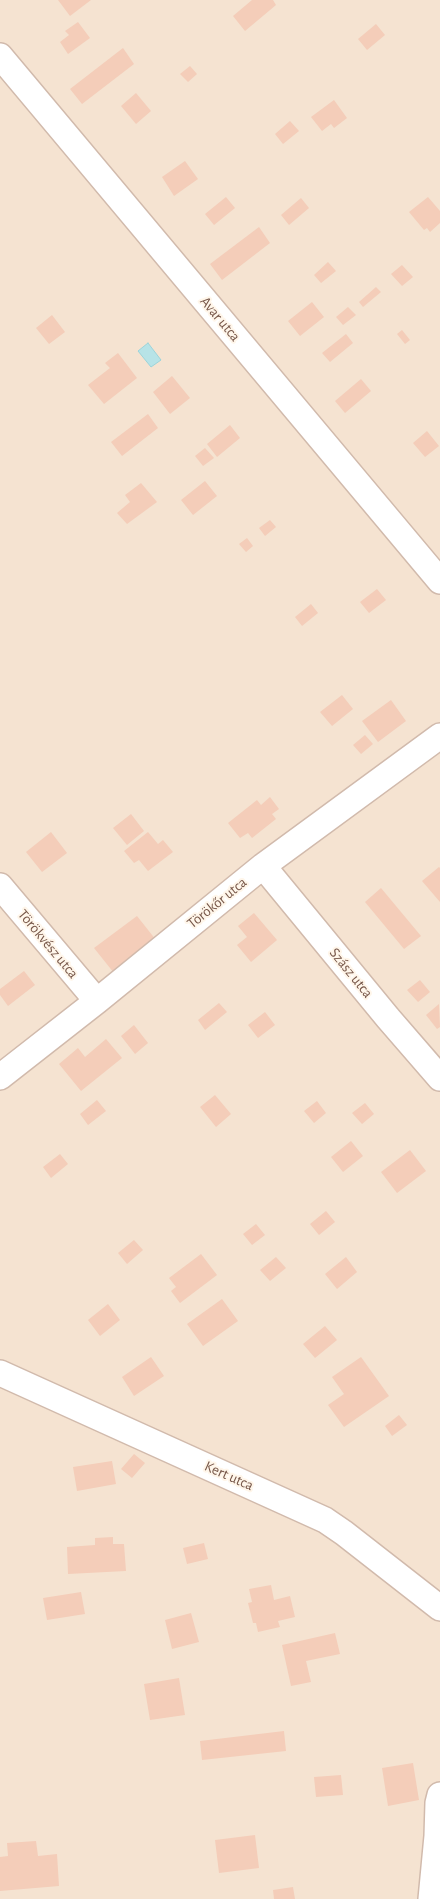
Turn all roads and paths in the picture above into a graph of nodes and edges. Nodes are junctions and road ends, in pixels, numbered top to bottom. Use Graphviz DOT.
graph roads {
  1 [pos="0,56"];
  2 [pos="440,581"];
  3 [pos="440,736"];
  4 [pos="263,866"];
  5 [pos="0,886"];
  6 [pos="97,1001"];
  7 [pos="0,1077"];
  8 [pos="440,1078"];
  9 [pos="0,1372"];
  10 [pos="440,1608"];
  11 [pos="440,1795"];
  12 [pos="431,1899"];
  1 -- 2 [label="street, Avar utca"];
  3 -- 4 [label="street, Törökőr utca"];
  4 -- 6 [label="street, Törökőr utca"];
  4 -- 8 [label="street, Szász utca"];
  5 -- 6 [label="street, Törökvész utca"];
  6 -- 7 [label="street, Törökőr utca"];
  9 -- 10 [label="street, Kert utca"];
  11 -- 12 [label="street"];
}
